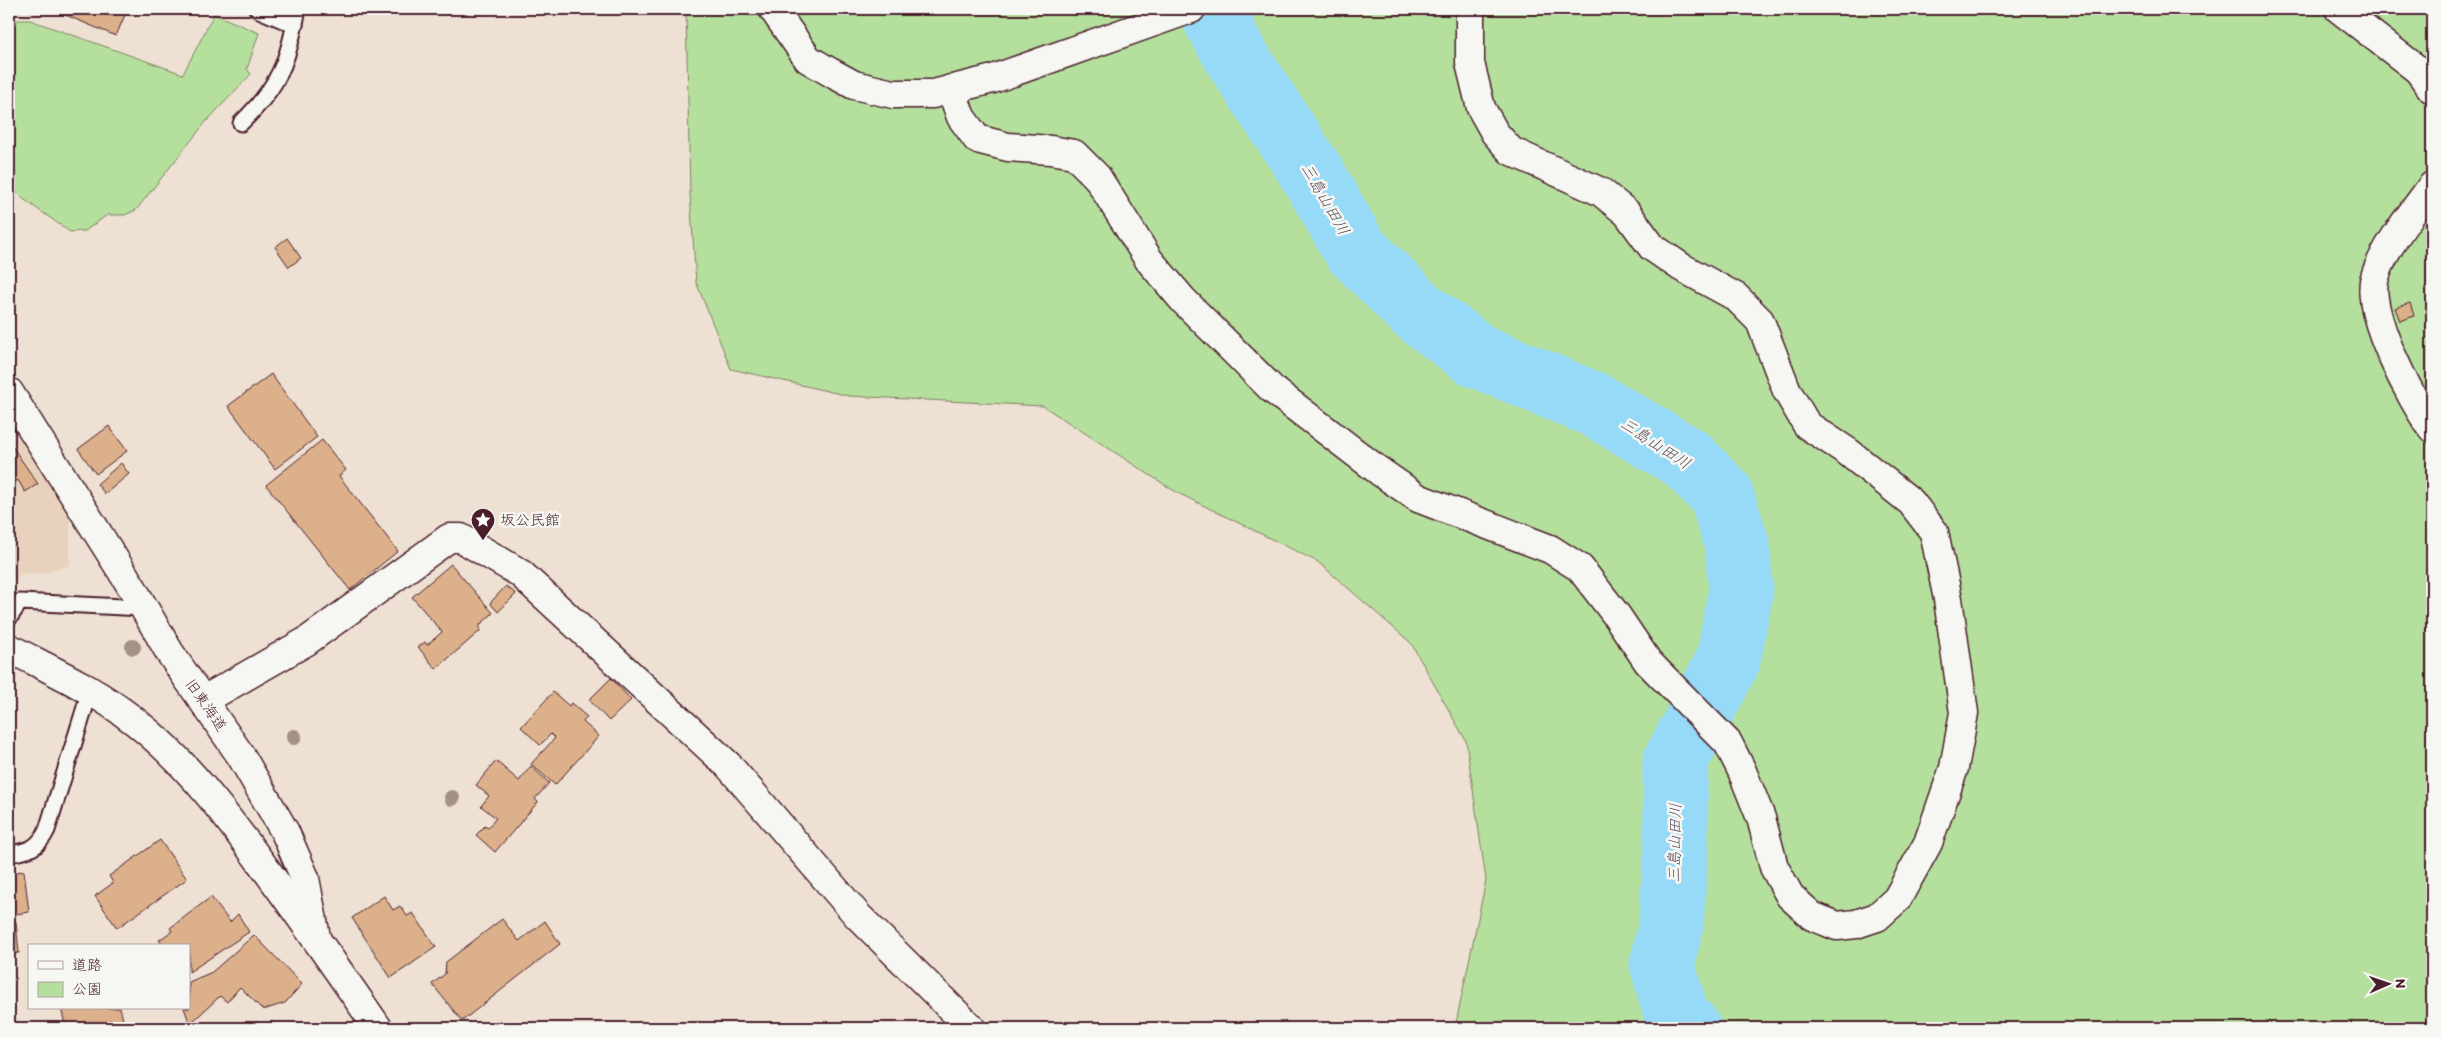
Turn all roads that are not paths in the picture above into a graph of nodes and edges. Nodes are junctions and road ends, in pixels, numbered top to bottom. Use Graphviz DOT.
graph roads {
  1 [pos="258,9"];
  2 [pos="298,9"];
  3 [pos="773,9"];
  4 [pos="1191,9"];
  5 [pos="1470,9"];
  6 [pos="2339,9"];
  7 [pos="295,25"];
  8 [pos="950,89"];
  9 [pos="2432,89"];
  10 [pos="242,123"];
  11 [pos="2432,186"];
  12 [pos="9,392"];
  13 [pos="2432,428"];
  14 [pos="144,608"];
  15 [pos="9,618"];
  16 [pos="9,648"];
  17 [pos="90,692"];
  18 [pos="204,700"];
  19 [pos="9,854"];
  20 [pos="316,937"];
  21 [pos="378,1028"];
  22 [pos="972,1028"];
  1 -- 7 [label="lane"];
  2 -- 7 [label="lane"];
  3 -- 8 [label="street"];
  4 -- 8 [label="street"];
  5 -- 8 [label="street"];
  6 -- 9 [label="street"];
  7 -- 10 [label="lane"];
  11 -- 13 [label="street"];
  12 -- 14 [label="street, 旧東海道"];
  14 -- 15 [label="lane"];
  14 -- 18 [label="street, 旧東海道"];
  16 -- 17 [label="street"];
  17 -- 19 [label="lane"];
  17 -- 20 [label="street"];
  18 -- 20 [label="street, 旧東海道"];
  18 -- 22 [label="street"];
  20 -- 21 [label="street, 旧東海道"];
}
